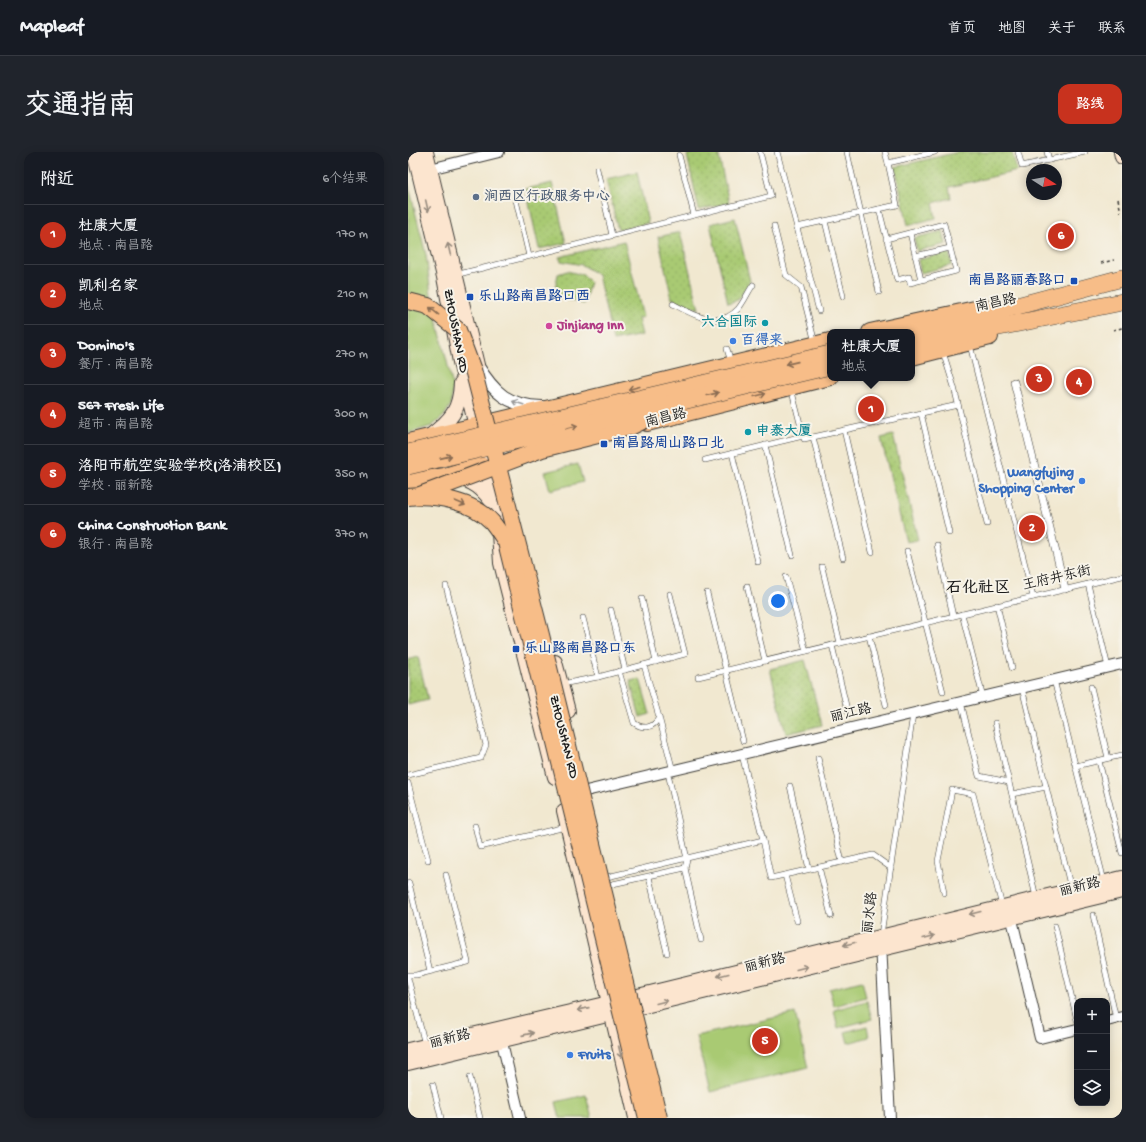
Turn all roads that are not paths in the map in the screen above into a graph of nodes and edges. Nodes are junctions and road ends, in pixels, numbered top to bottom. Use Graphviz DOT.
graph roads {
  1 [pos="414,152"];
  2 [pos="470,152"];
  3 [pos="499,152"];
  4 [pos="760,152"];
  5 [pos="777,152"];
  6 [pos="847,152"];
  7 [pos="885,152"];
  8 [pos="935,152"];
  9 [pos="1018,152"];
  10 [pos="1047,152"];
  11 [pos="1085,152"];
  12 [pos="1121,152"];
  13 [pos="929,153"];
  14 [pos="679,155"];
  15 [pos="1122,157"];
  16 [pos="1049,160"];
  17 [pos="888,163"];
  18 [pos="423,164"];
  19 [pos="597,168"];
  20 [pos="515,196"];
  21 [pos="879,209"];
  22 [pos="861,213"];
  23 [pos="694,216"];
  24 [pos="825,221"];
  25 [pos="774,226"];
  26 [pos="797,227"];
  27 [pos="910,233"];
  28 [pos="612,235"];
  29 [pos="886,239"];
  30 [pos="950,248"];
  31 [pos="529,256"];
  32 [pos="915,256"];
  33 [pos="455,274"];
  34 [pos="1122,277"];
  35 [pos="921,280"];
  36 [pos="752,285"];
  37 [pos="879,292"];
  38 [pos="843,296"];
  39 [pos="408,301"];
  40 [pos="1122,303"];
  41 [pos="673,304"];
  42 [pos="819,311"];
  43 [pos="884,329"];
  44 [pos="961,333"];
  45 [pos="915,334"];
  46 [pos="823,342"];
  47 [pos="915,345"];
  48 [pos="943,349"];
  49 [pos="727,350"];
  50 [pos="827,355"];
  51 [pos="915,355"];
  52 [pos="460,362"];
  53 [pos="477,365"];
  54 [pos="732,365"];
  55 [pos="827,367"];
  56 [pos="827,378"];
  57 [pos="672,379"];
  58 [pos="1014,382"];
  59 [pos="791,386"];
  60 [pos="690,400"];
  61 [pos="958,405"];
  62 [pos="557,407"];
  63 [pos="921,413"];
  64 [pos="681,415"];
  65 [pos="491,423"];
  66 [pos="476,426"];
  67 [pos="844,430"];
  68 [pos="803,436"];
  69 [pos="813,437"];
  70 [pos="428,438"];
  71 [pos="408,442"];
  72 [pos="765,445"];
  73 [pos="408,453"];
  74 [pos="732,453"];
  75 [pos="705,460"];
  76 [pos="494,462"];
  77 [pos="408,466"];
  78 [pos="445,476"];
  79 [pos="408,482"];
  80 [pos="413,497"];
  81 [pos="497,510"];
  82 [pos="988,524"];
  83 [pos="949,533"];
  84 [pos="937,545"];
  85 [pos="908,551"];
  86 [pos="872,552"];
  87 [pos="792,555"];
  88 [pos="843,558"];
  89 [pos="758,562"];
  90 [pos="822,567"];
  91 [pos="1122,576"];
  92 [pos="786,577"];
  93 [pos="1088,584"];
  94 [pos="446,586"];
  95 [pos="747,586"];
  96 [pos="1065,589"];
  97 [pos="707,593"];
  98 [pos="670,594"];
  99 [pos="1033,597"];
  100 [pos="642,599"];
  101 [pos="997,606"];
  102 [pos="611,610"];
  103 [pos="962,614"];
  104 [pos="953,616"];
  105 [pos="583,618"];
  106 [pos="925,623"];
  107 [pos="869,636"];
  108 [pos="840,643"];
  109 [pos="832,645"];
  110 [pos="806,651"];
  111 [pos="765,661"];
  112 [pos="656,662"];
  113 [pos="1122,664"];
  114 [pos="644,665"];
  115 [pos="1108,667"];
  116 [pos="1012,668"];
  117 [pos="625,670"];
  118 [pos="726,670"];
  119 [pos="619,671"];
  120 [pos="598,677"];
  121 [pos="698,677"];
  122 [pos="1054,680"];
  123 [pos="562,685"];
  124 [pos="1091,687"];
  125 [pos="1022,688"];
  126 [pos="942,692"];
  127 [pos="983,697"];
  128 [pos="961,702"];
  129 [pos="886,705"];
  130 [pos="847,710"];
  131 [pos="913,714"];
  132 [pos="659,717"];
  133 [pos="995,724"];
  134 [pos="743,742"];
  135 [pos="742,755"];
  136 [pos="1122,755"];
  137 [pos="818,758"];
  138 [pos="1108,758"];
  139 [pos="1099,761"];
  140 [pos="1076,766"];
  141 [pos="670,772"];
  142 [pos="408,775"];
  143 [pos="1009,782"];
  144 [pos="408,783"];
  145 [pos="790,786"];
  146 [pos="1046,787"];
  147 [pos="586,791"];
  148 [pos="1012,794"];
  149 [pos="581,824"];
  150 [pos="475,826"];
  151 [pos="763,840"];
  152 [pos="1122,853"];
  153 [pos="687,859"];
  154 [pos="428,860"];
  155 [pos="842,862"];
  156 [pos="819,867"];
  157 [pos="685,868"];
  158 [pos="892,868"];
  159 [pos="809,869"];
  160 [pos="785,874"];
  161 [pos="446,875"];
  162 [pos="649,877"];
  163 [pos="1122,878"];
  164 [pos="608,881"];
  165 [pos="1104,882"];
  166 [pos="409,883"];
  167 [pos="1071,890"];
  168 [pos="1122,891"];
  169 [pos="944,892"];
  170 [pos="1036,898"];
  171 [pos="1007,910"];
  172 [pos="1093,915"];
  173 [pos="831,916"];
  174 [pos="797,921"];
  175 [pos="1054,926"];
  176 [pos="701,940"];
  177 [pos="881,942"];
  178 [pos="667,953"];
  179 [pos="430,971"];
  180 [pos="408,976"];
  181 [pos="623,1003"];
  182 [pos="1074,1008"];
  183 [pos="1115,1019"];
  184 [pos="1074,1030"];
  185 [pos="500,1034"];
  186 [pos="425,1046"];
  187 [pos="408,1050"];
  188 [pos="408,1063"];
  189 [pos="470,1077"];
  190 [pos="433,1085"];
  191 [pos="440,1118"];
  192 [pos="480,1118"];
  193 [pos="520,1118"];
  194 [pos="636,1118"];
  195 [pos="647,1118"];
  196 [pos="659,1118"];
  197 [pos="666,1118"];
  198 [pos="890,1118"];
  1 -- 18 [label="main road, ZHOUSHAN RD"];
  2 -- 18 [label="street"];
  3 -- 18 [label="street"];
  4 -- 23 [label="lane"];
  5 -- 26 [label="lane"];
  6 -- 22 [label="lane"];
  7 -- 17 [label="lane"];
  8 -- 13 [label="lane"];
  9 -- 16 [label="lane"];
  10 -- 16 [label="lane"];
  11 -- 16 [label="lane"];
  12 -- 15 [label="main road"];
  13 -- 17 [label="lane"];
  14 -- 23 [label="lane"];
  17 -- 21 [label="lane"];
  33 -- 18 [label="main road, ZHOUSHAN RD, one-way"];
  18 -- 52 [label="main road, ZHOUSHAN RD, one-way"];
  19 -- 28 [label="lane"];
  20 -- 31 [label="lane"];
  21 -- 22 [label="lane"];
  21 -- 29 [label="lane"];
  22 -- 24 [label="lane"];
  22 -- 37 [label="lane"];
  23 -- 28 [label="lane"];
  24 -- 26 [label="lane"];
  24 -- 38 [label="lane"];
  25 -- 46 [label="lane"];
  26 -- 42 [label="lane"];
  27 -- 29 [label="lane"];
  27 -- 30 [label="lane"];
  27 -- 32 [label="lane"];
  28 -- 31 [label="lane"];
  29 -- 35 [label="lane"];
  30 -- 32 [label="lane"];
  30 -- 35 [label="lane"];
  31 -- 33 [label="lane"];
  32 -- 35 [label="lane"];
  33 -- 53 [label="main road, ZHOUSHAN RD"];
  34 -- 43 [label="main road, 南昌路"];
  34 -- 44 [label="highway, 南昌路"];
  36 -- 41 [label="lane"];
  196 -- 39 [label="main road, one-way, bridge"];
  40 -- 44 [label="highway, 南昌路"];
  44 -- 45 [label="highway, 南昌路"];
  44 -- 47 [label="highway, 南昌路"];
  44 -- 48 [label="main road, 南昌路"];
  44 -- 99 [label="lane"];
  46 -- 54 [label="main road"];
  48 -- 51 [label="main road, 南昌路"];
  48 -- 61 [label="lane"];
  49 -- 54 [label="lane"];
  50 -- 73 [label="highway, 南昌路, one-way, bridge"];
  52 -- 66 [label="main road, ZHOUSHAN RD"];
  52 -- 70 [label="main road"];
  62 -- 53 [label="street, one-way"];
  53 -- 65 [label="main road, ZHOUSHAN RD"];
  54 -- 57 [label="main road"];
  60 -- 55 [label="highway, 南昌路, one-way, bridge"];
  56 -- 59 [label="main road, 南昌路"];
  57 -- 62 [label="main road, one-way"];
  57 -- 64 [label="main road"];
  58 -- 96 [label="street"];
  64 -- 59 [label="main road, 南昌路, one-way"];
  59 -- 68 [label="lane"];
  77 -- 60 [label="highway, 南昌路, one-way, bridge"];
  60 -- 80 [label="main road, bridge"];
  61 -- 63 [label="lane"];
  61 -- 82 [label="lane"];
  62 -- 65 [label="main road"];
  63 -- 67 [label="lane"];
  63 -- 83 [label="lane"];
  64 -- 76 [label="main road, 南昌路"];
  65 -- 66 [label="main road"];
  65 -- 76 [label="main road, ZHOUSHAN RD"];
  66 -- 70 [label="main road"];
  66 -- 76 [label="main road, ZHOUSHAN RD"];
  67 -- 69 [label="lane"];
  67 -- 86 [label="lane"];
  68 -- 69 [label="lane"];
  68 -- 72 [label="lane"];
  69 -- 88 [label="lane"];
  70 -- 71 [label="main road"];
  72 -- 74 [label="lane"];
  72 -- 87 [label="lane"];
  74 -- 75 [label="lane"];
  74 -- 89 [label="lane"];
  76 -- 78 [label="main road, 南昌路"];
  76 -- 81 [label="main road, ZHOUSHAN RD"];
  76 -- 123 [label="main road, ZHOUSHAN RD"];
  76 -- 149 [label="main road, ZHOUSHAN RD"];
  78 -- 79 [label="main road, 南昌路"];
  78 -- 81 [label="main road"];
  80 -- 195 [label="main road, one-way, bridge"];
  81 -- 149 [label="main road, ZHOUSHAN RD"];
  84 -- 104 [label="lane"];
  85 -- 106 [label="lane"];
  90 -- 108 [label="lane"];
  91 -- 93 [label="lane, 王府井东街"];
  92 -- 110 [label="lane"];
  93 -- 96 [label="lane, 王府井东街"];
  93 -- 115 [label="lane"];
  94 -- 142 [label="lane"];
  95 -- 111 [label="lane"];
  96 -- 99 [label="lane, 王府井东街"];
  97 -- 118 [label="lane"];
  98 -- 112 [label="lane"];
  99 -- 101 [label="lane, 王府井东街"];
  100 -- 112 [label="lane"];
  101 -- 103 [label="lane, 王府井东街"];
  101 -- 116 [label="lane"];
  102 -- 117 [label="lane"];
  103 -- 104 [label="lane, 王府井东街"];
  103 -- 127 [label="lane"];
  104 -- 106 [label="lane, 王府井东街"];
  105 -- 120 [label="lane"];
  106 -- 107 [label="lane, 王府井东街"];
  106 -- 126 [label="lane"];
  107 -- 108 [label="lane, 王府井东街"];
  107 -- 129 [label="lane"];
  108 -- 109 [label="lane, 王府井东街"];
  109 -- 110 [label="lane, 王府井东街"];
  109 -- 130 [label="lane"];
  110 -- 111 [label="lane, 王府井东街"];
  111 -- 118 [label="lane, 王府井东街"];
  112 -- 114 [label="lane"];
  113 -- 115 [label="street, 丽江路"];
  114 -- 117 [label="lane"];
  114 -- 132 [label="lane"];
  115 -- 122 [label="street, 丽江路"];
  117 -- 119 [label="lane"];
  118 -- 121 [label="lane, 王府井东街"];
  118 -- 134 [label="lane"];
  119 -- 120 [label="lane"];
  119 -- 132 [label="lane"];
  120 -- 123 [label="lane"];
  122 -- 125 [label="street, 丽江路"];
  122 -- 140 [label="lane"];
  123 -- 147 [label="main road, ZHOUSHAN RD"];
  124 -- 138 [label="lane"];
  125 -- 127 [label="street, 丽江路"];
  125 -- 146 [label="lane"];
  127 -- 128 [label="street, 丽江路"];
  128 -- 131 [label="street, 丽江路"];
  128 -- 143 [label="lane"];
  131 -- 135 [label="street, 丽江路"];
  131 -- 158 [label="lane, 丽水路"];
  132 -- 141 [label="lane"];
  133 -- 143 [label="lane"];
  135 -- 141 [label="street, 丽江路"];
  135 -- 151 [label="lane"];
  136 -- 138 [label="lane"];
  137 -- 155 [label="lane"];
  138 -- 139 [label="lane"];
  139 -- 140 [label="lane"];
  139 -- 152 [label="lane"];
  140 -- 165 [label="lane"];
  141 -- 147 [label="street, 丽江路"];
  141 -- 153 [label="lane"];
  143 -- 148 [label="lane"];
  144 -- 154 [label="lane"];
  145 -- 159 [label="lane"];
  146 -- 148 [label="lane"];
  146 -- 167 [label="lane"];
  147 -- 149 [label="main road, ZHOUSHAN RD"];
  148 -- 170 [label="lane"];
  149 -- 150 [label="lane"];
  149 -- 164 [label="main road, ZHOUSHAN RD"];
  149 -- 181 [label="main road, ZHOUSHAN RD"];
  151 -- 153 [label="lane"];
  151 -- 160 [label="lane"];
  153 -- 157 [label="lane"];
  153 -- 164 [label="lane"];
  155 -- 156 [label="lane"];
  155 -- 158 [label="lane"];
  156 -- 159 [label="lane"];
  156 -- 173 [label="lane"];
  157 -- 162 [label="lane"];
  157 -- 176 [label="lane"];
  158 -- 177 [label="lane, 丽水路"];
  159 -- 160 [label="lane"];
  160 -- 174 [label="lane"];
  161 -- 179 [label="lane"];
  162 -- 164 [label="lane"];
  162 -- 178 [label="lane"];
  163 -- 165 [label="main road, 丽新路"];
  164 -- 181 [label="main road, ZHOUSHAN RD"];
  165 -- 167 [label="main road, 丽新路"];
  166 -- 179 [label="lane"];
  167 -- 170 [label="main road, 丽新路"];
  168 -- 171 [label="main road, 丽新路"];
  169 -- 171 [label="lane"];
  170 -- 171 [label="main road, 丽新路"];
  171 -- 177 [label="main road, 丽新路"];
  171 -- 184 [label="street"];
  172 -- 183 [label="lane"];
  175 -- 182 [label="lane"];
  177 -- 181 [label="main road, 丽新路"];
  177 -- 198 [label="street, 丽水路"];
  179 -- 180 [label="lane"];
  180 -- 186 [label="lane"];
  181 -- 185 [label="main road, 丽新路"];
  181 -- 194 [label="main road, ZHOUSHAN RD, one-way"];
  181 -- 197 [label="main road, ZHOUSHAN RD"];
  185 -- 186 [label="main road, 丽新路"];
  185 -- 188 [label="main road, 丽新路"];
  185 -- 193 [label="street"];
  186 -- 187 [label="main road, 丽新路"];
  189 -- 192 [label="lane"];
  190 -- 191 [label="lane"];
}
